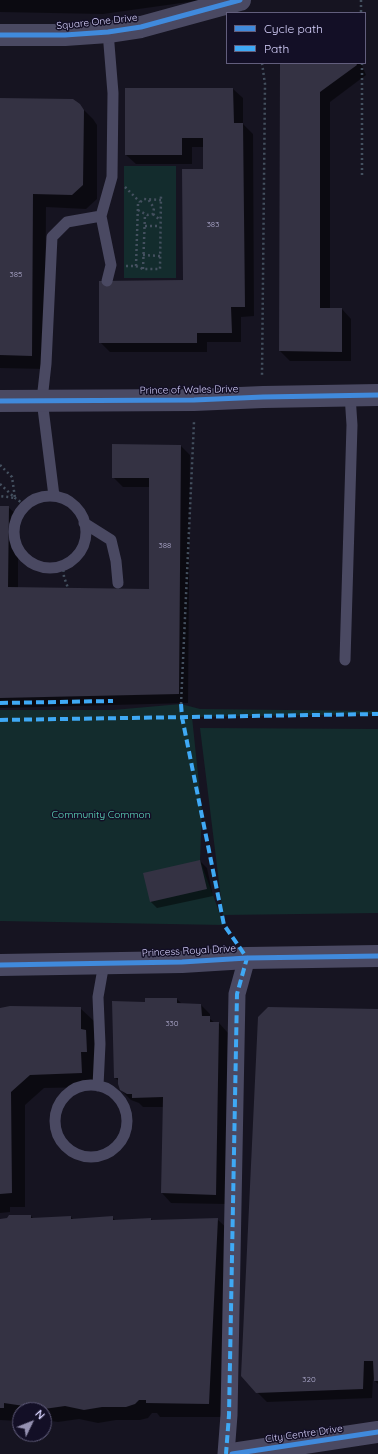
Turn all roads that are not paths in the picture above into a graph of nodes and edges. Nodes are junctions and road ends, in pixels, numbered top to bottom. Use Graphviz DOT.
graph roads {
  1 [pos="240,0"];
  2 [pos="108,32"];
  3 [pos="0,35"];
  4 [pos="101,216"];
  5 [pos="107,281"];
  6 [pos="378,394"];
  7 [pos="350,395"];
  8 [pos="42,400"];
  9 [pos="0,401"];
  10 [pos="54,496"];
  11 [pos="84,523"];
  12 [pos="118,583"];
  13 [pos="345,660"];
  14 [pos="378,956"];
  15 [pos="247,958"];
  16 [pos="104,963"];
  17 [pos="0,965"];
  18 [pos="98,1086"];
  19 [pos="378,1432"];
  20 [pos="226,1454"];
  21 [pos="232,1454"];
  1 -- 2 [label="street, Square One Drive"];
  2 -- 3 [label="street, Square One Drive"];
  2 -- 4 [label="lane"];
  4 -- 5 [label="lane"];
  4 -- 8 [label="lane"];
  6 -- 7 [label="street, Prince of Wales Drive"];
  7 -- 8 [label="street, Prince of Wales Drive"];
  7 -- 13 [label="lane"];
  8 -- 9 [label="street, Prince of Wales Drive"];
  8 -- 10 [label="lane"];
  10 -- 11 [label="lane"];
  10 -- 11 [label="lane"];
  11 -- 12 [label="lane"];
  14 -- 15 [label="street, Princess Royal Drive"];
  15 -- 16 [label="street, Princess Royal Drive"];
  15 -- 20 [label="street"];
  16 -- 17 [label="street, Princess Royal Drive"];
  16 -- 18 [label="lane"];
  18 -- 18 [label="lane"];
  19 -- 21 [label="street, City Centre Drive"];
}
